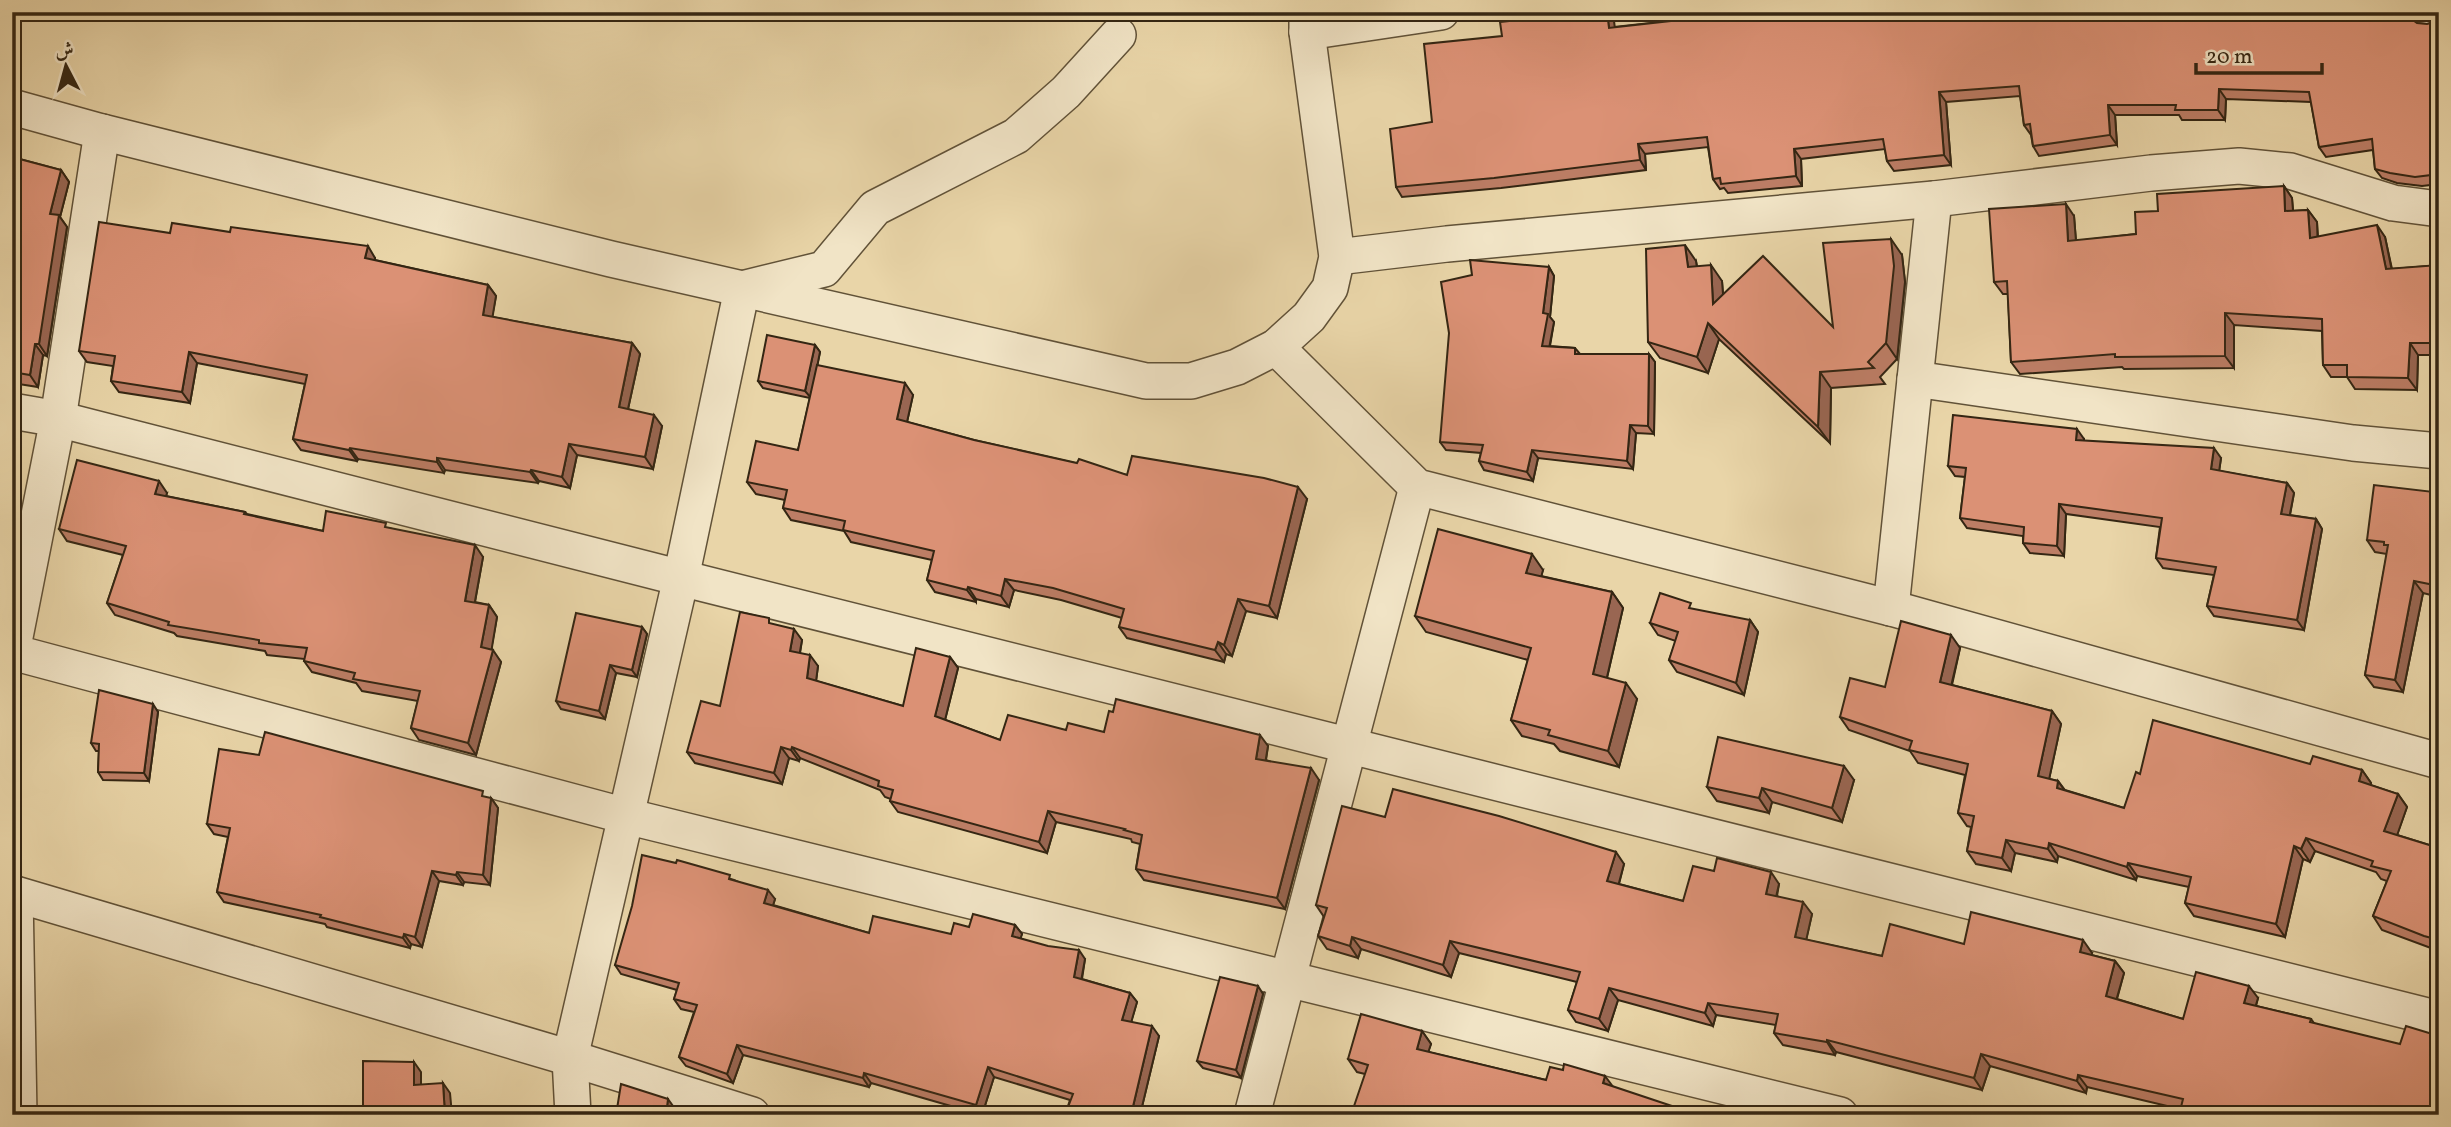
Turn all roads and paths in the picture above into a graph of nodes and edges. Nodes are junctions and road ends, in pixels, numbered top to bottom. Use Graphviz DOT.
graph roads {
  1 [pos="1441,12"];
  2 [pos="1307,22"];
  3 [pos="1118,35"];
  4 [pos="12,107"];
  5 [pos="102,132"];
  6 [pos="1934,199"];
  7 [pos="2439,209"];
  8 [pos="1337,257"];
  9 [pos="742,289"];
  10 [pos="1276,347"];
  11 [pos="1915,379"];
  12 [pos="12,411"];
  13 [pos="58,419"];
  14 [pos="2439,451"];
  15 [pos="1417,486"];
  16 [pos="681,579"];
  17 [pos="1891,608"];
  18 [pos="12,652"];
  19 [pos="1348,746"];
  20 [pos="2439,761"];
  21 [pos="626,816"];
  22 [pos="13,893"];
  23 [pos="1289,981"];
  24 [pos="2439,1019"];
  25 [pos="570,1058"];
  26 [pos="19,1115"];
  27 [pos="573,1115"];
  28 [pos="752,1115"];
  29 [pos="1252,1115"];
  30 [pos="1840,1115"];
  1 -- 2 [label="street"];
  2 -- 8 [label="street"];
  3 -- 9 [label="street"];
  4 -- 5 [label="street"];
  5 -- 9 [label="street"];
  5 -- 13 [label="street"];
  6 -- 7 [label="street"];
  6 -- 8 [label="street"];
  6 -- 11 [label="street"];
  8 -- 10 [label="street"];
  9 -- 10 [label="street"];
  9 -- 16 [label="street"];
  10 -- 15 [label="street"];
  11 -- 14 [label="street"];
  11 -- 17 [label="street"];
  12 -- 13 [label="street"];
  13 -- 16 [label="street"];
  13 -- 18 [label="street"];
  15 -- 17 [label="street"];
  15 -- 19 [label="street"];
  16 -- 19 [label="street"];
  16 -- 21 [label="street"];
  17 -- 20 [label="street"];
  18 -- 21 [label="street"];
  19 -- 23 [label="street"];
  19 -- 24 [label="street"];
  21 -- 23 [label="street"];
  21 -- 25 [label="street"];
  22 -- 25 [label="street"];
  22 -- 26 [label="street"];
  23 -- 29 [label="street"];
  23 -- 30 [label="street"];
  25 -- 27 [label="street"];
  25 -- 28 [label="street"];
}
